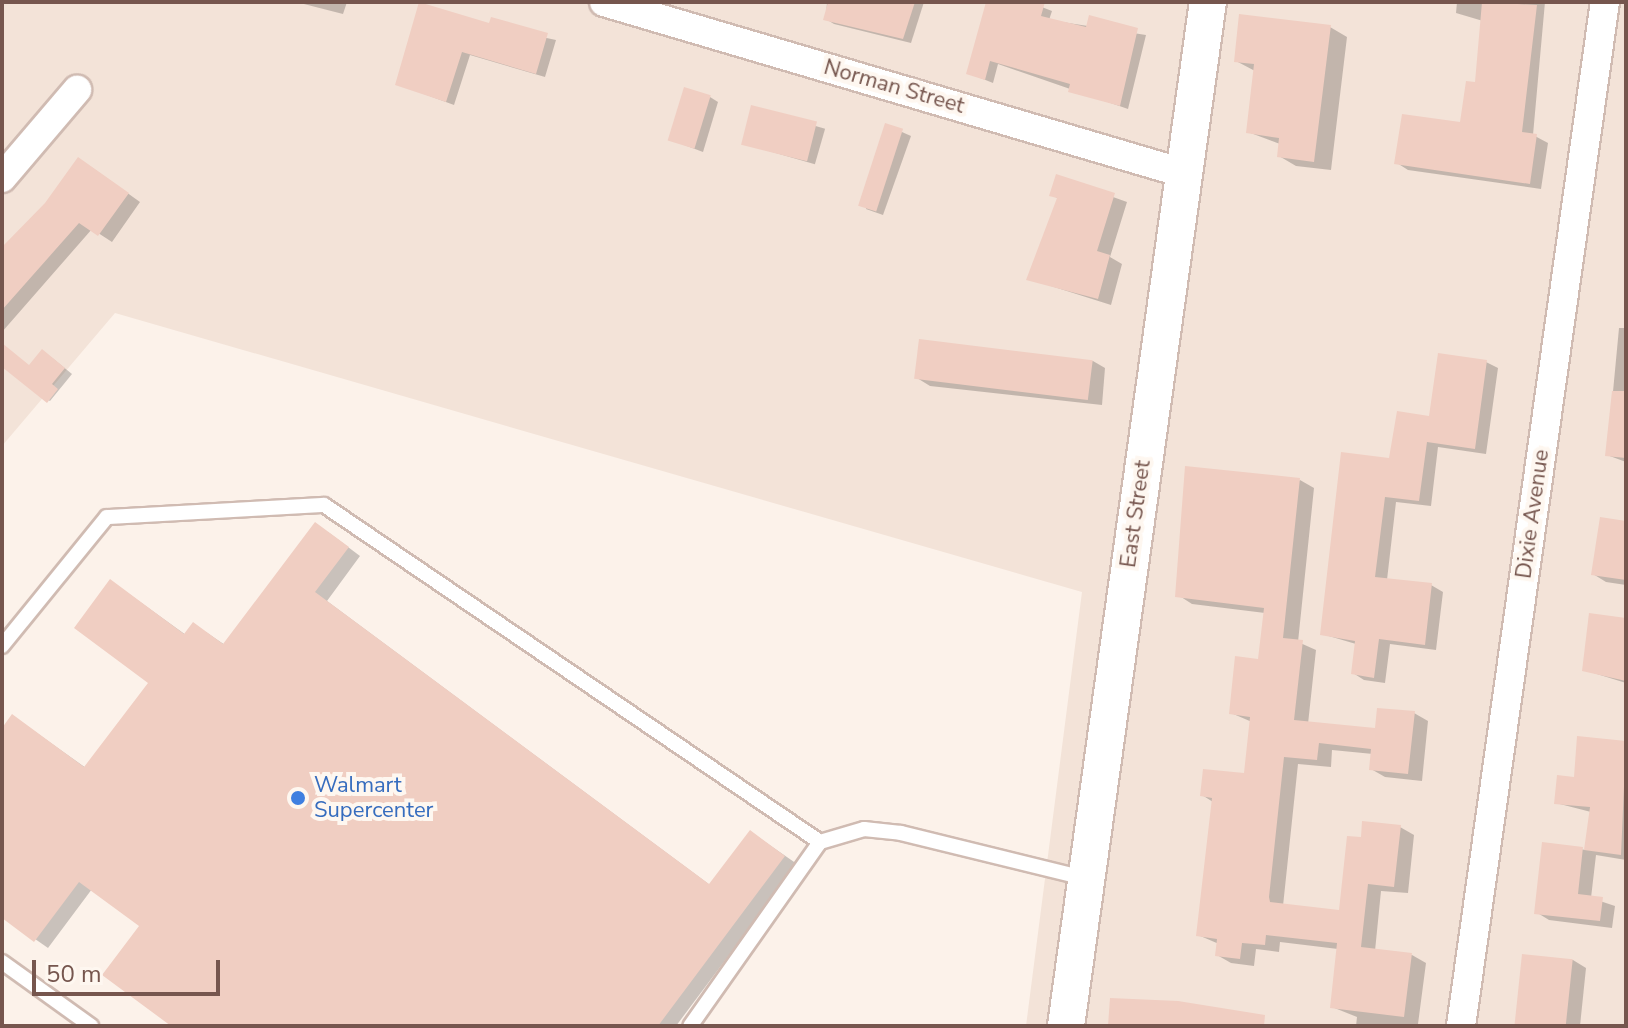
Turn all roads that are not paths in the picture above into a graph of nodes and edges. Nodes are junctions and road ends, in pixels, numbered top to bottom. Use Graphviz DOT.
graph roads {
  1 [pos="604,2"];
  2 [pos="1208,2"];
  3 [pos="1605,2"];
  4 [pos="77,90"];
  5 [pos="1183,173"];
  6 [pos="2,178"];
  7 [pos="2,646"];
  8 [pos="820,842"];
  9 [pos="1086,879"];
  10 [pos="2,962"];
  11 [pos="91,1026"];
  12 [pos="690,1026"];
  13 [pos="1066,1026"];
  14 [pos="1461,1026"];
  1 -- 5 [label="street, Norman Street"];
  2 -- 5 [label="street, East Street"];
  3 -- 14 [label="street, Dixie Avenue"];
  4 -- 6 [label="street"];
  5 -- 9 [label="street, East Street"];
  7 -- 8 [label="lane"];
  8 -- 9 [label="lane"];
  8 -- 12 [label="lane"];
  9 -- 13 [label="street, East Street"];
  10 -- 11 [label="lane"];
}
